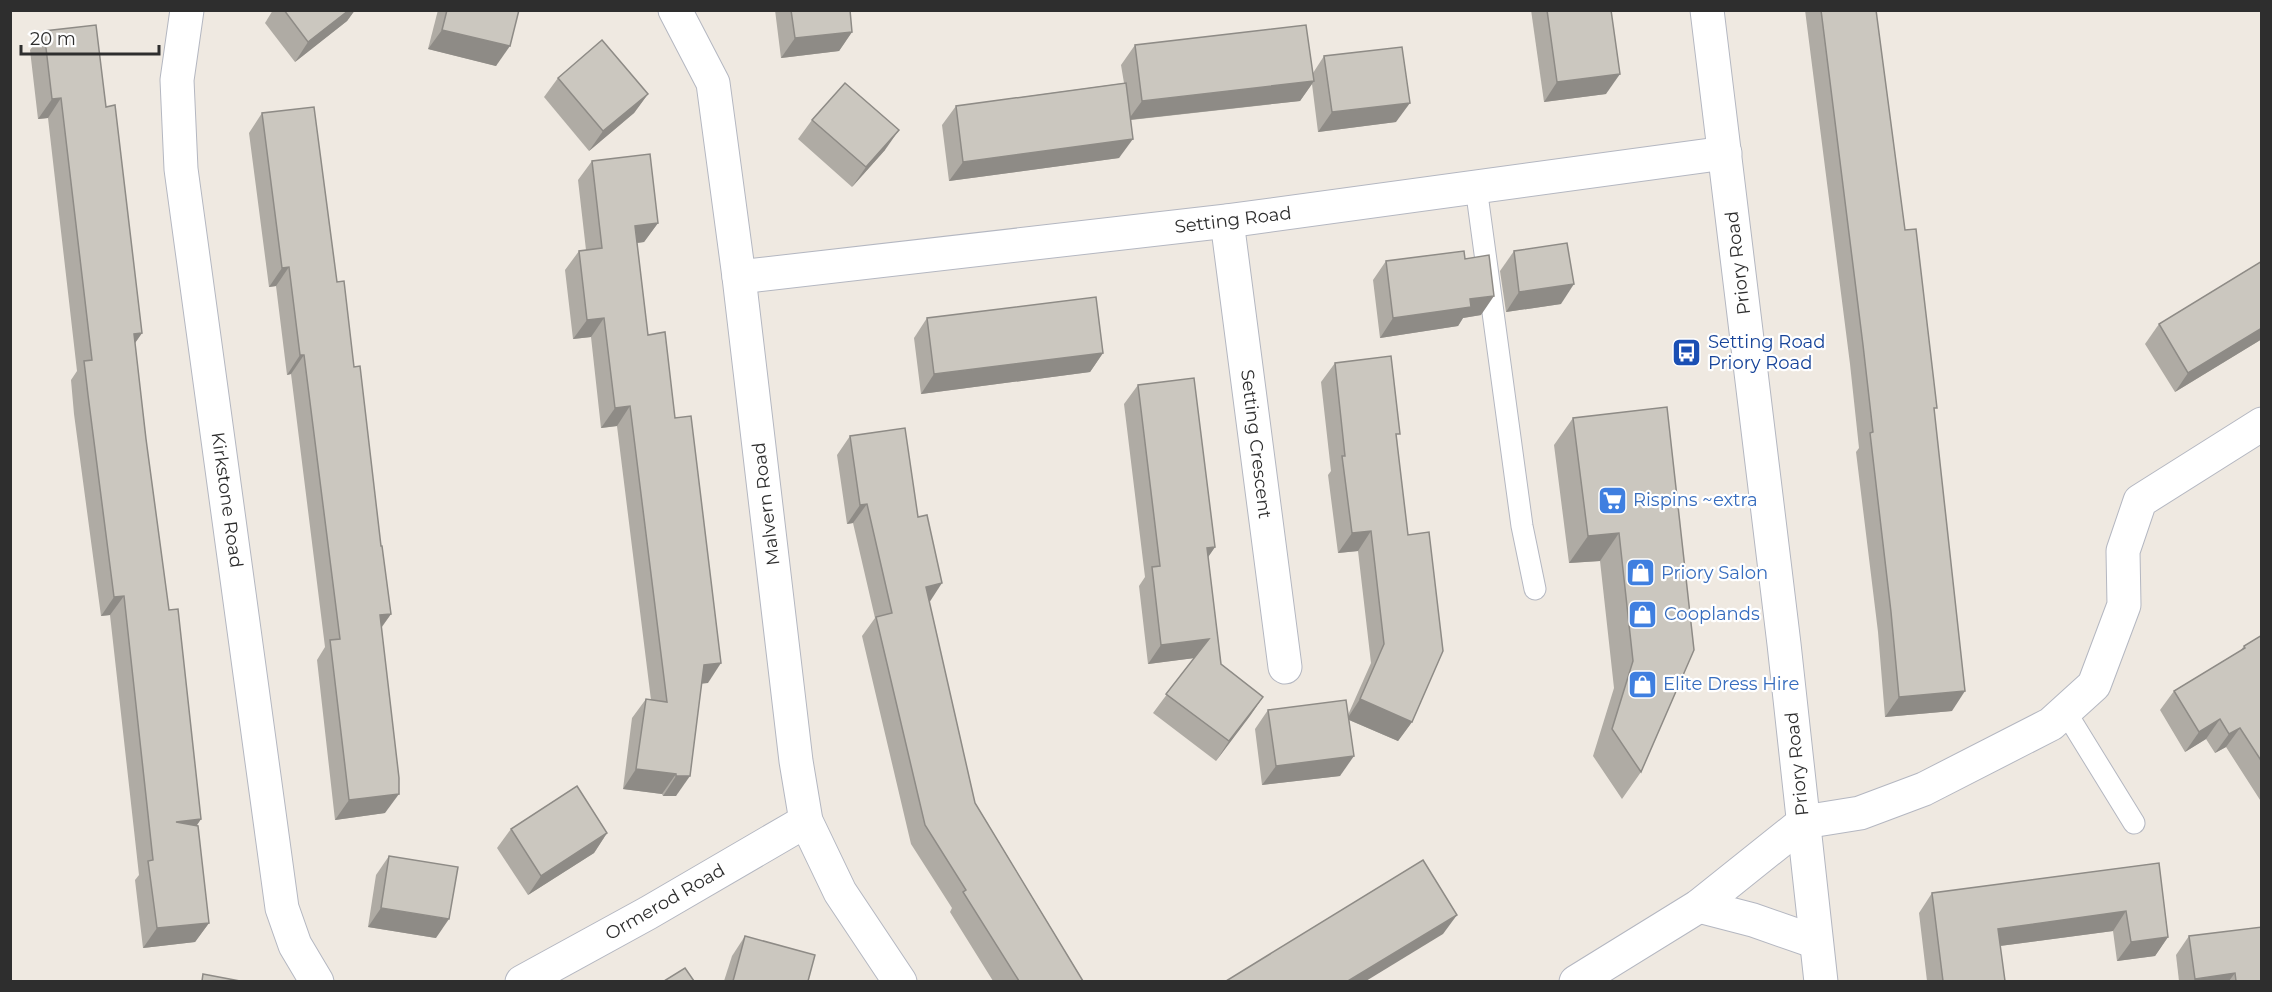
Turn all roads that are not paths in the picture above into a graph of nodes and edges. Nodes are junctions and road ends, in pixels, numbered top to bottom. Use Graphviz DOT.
graph roads {
  1 [pos="187,10"];
  2 [pos="675,10"];
  3 [pos="1707,10"];
  4 [pos="1725,153"];
  5 [pos="1476,187"];
  6 [pos="1227,221"];
  7 [pos="739,277"];
  8 [pos="2262,424"];
  9 [pos="1535,589"];
  10 [pos="1285,667"];
  11 [pos="2066,711"];
  12 [pos="806,821"];
  13 [pos="1804,822"];
  14 [pos="2134,823"];
  15 [pos="1699,906"];
  16 [pos="1816,942"];
  17 [pos="317,981"];
  18 [pos="522,981"];
  19 [pos="900,981"];
  20 [pos="1576,981"];
  21 [pos="1821,981"];
  1 -- 17 [label="street, Kirkstone Road"];
  2 -- 7 [label="street, Malvern Road"];
  3 -- 4 [label="street, Priory Road"];
  4 -- 5 [label="street, Setting Road"];
  4 -- 13 [label="street, Priory Road"];
  5 -- 6 [label="street, Setting Road"];
  5 -- 9 [label="lane"];
  6 -- 7 [label="street, Setting Road"];
  6 -- 10 [label="street, Setting Crescent"];
  7 -- 12 [label="street, Malvern Road"];
  8 -- 11 [label="street"];
  11 -- 13 [label="street"];
  11 -- 14 [label="lane"];
  12 -- 18 [label="street, Ormerod Road"];
  12 -- 19 [label="street, Malvern Road"];
  13 -- 15 [label="street"];
  13 -- 16 [label="street, Priory Road"];
  15 -- 16 [label="street"];
  15 -- 20 [label="street"];
  16 -- 21 [label="street, Priory Road"];
}
